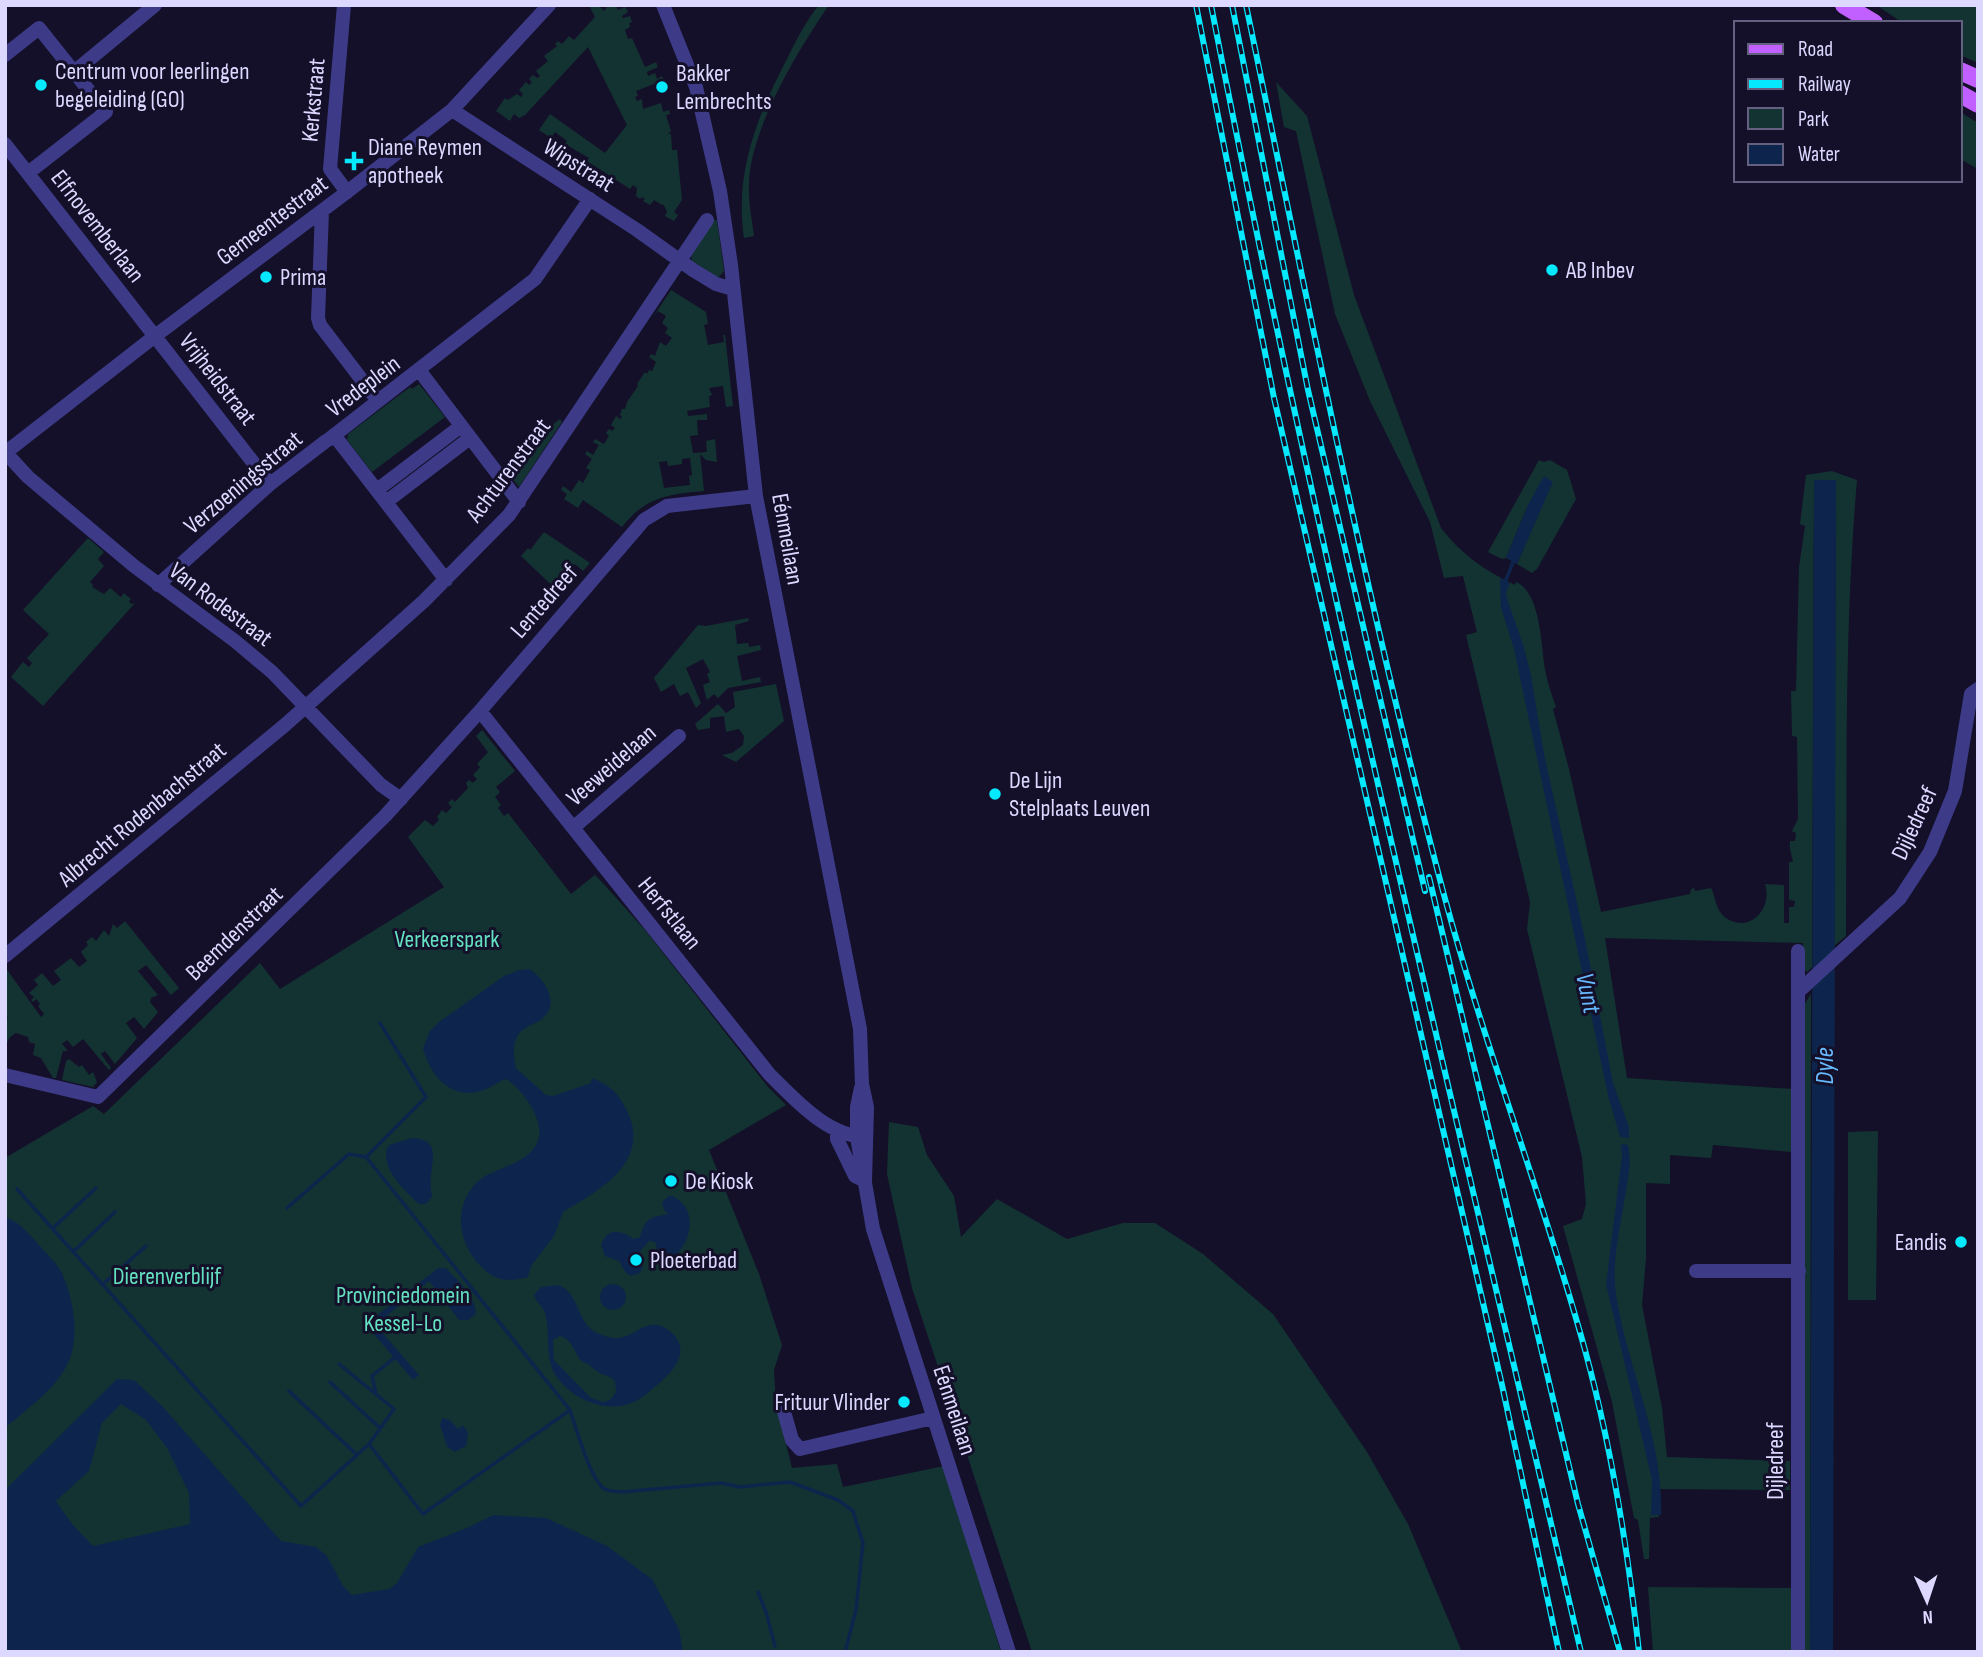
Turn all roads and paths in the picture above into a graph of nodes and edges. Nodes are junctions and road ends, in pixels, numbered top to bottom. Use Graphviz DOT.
graph roads {
  1 [pos="155,5"];
  2 [pos="344,5"];
  3 [pos="550,5"];
  4 [pos="663,5"];
  5 [pos="1844,5"];
  6 [pos="1862,5"];
  7 [pos="1871,21"];
  8 [pos="1872,21"];
  9 [pos="5,55"];
  10 [pos="74,72"];
  11 [pos="1962,95"];
  12 [pos="1978,104"];
  13 [pos="452,110"];
  14 [pos="5,144"];
  15 [pos="27,173"];
  16 [pos="347,192"];
  17 [pos="590,199"];
  18 [pos="322,211"];
  19 [pos="706,220"];
  20 [pos="680,260"];
  21 [pos="733,289"];
  22 [pos="155,336"];
  23 [pos="419,370"];
  24 [pos="378,401"];
  25 [pos="465,432"];
  26 [pos="329,439"];
  27 [pos="6,452"];
  28 [pos="270,484"];
  29 [pos="382,496"];
  30 [pos="756,496"];
  31 [pos="519,502"];
  32 [pos="446,580"];
  33 [pos="158,585"];
  34 [pos="1978,689"];
  35 [pos="306,706"];
  36 [pos="480,711"];
  37 [pos="679,736"];
  38 [pos="401,799"];
  39 [pos="573,828"];
  40 [pos="1798,950"];
  41 [pos="5,956"];
  42 [pos="1799,985"];
  43 [pos="5,1075"];
  44 [pos="837,1131"];
  45 [pos="862,1137"];
  46 [pos="864,1181"];
  47 [pos="1696,1271"];
  48 [pos="1799,1271"];
  49 [pos="781,1401"];
  50 [pos="933,1418"];
  51 [pos="1009,1652"];
  52 [pos="1798,1652"];
  1 -- 10 [label="street"];
  2 -- 16 [label="street, Kerkstraat"];
  3 -- 13 [label="street, Gemeentestraat"];
  4 -- 21 [label="street, Eénmeilaan"];
  5 -- 7 [label="main road"];
  6 -- 8 [label="main road"];
  9 -- 10 [label="street"];
  10 -- 15 [label="street"];
  11 -- 12 [label="main road"];
  13 -- 16 [label="street, Gemeentestraat"];
  13 -- 17 [label="street, Wipstraat"];
  14 -- 15 [label="street, Elfnovemberlaan"];
  15 -- 22 [label="street, Elfnovemberlaan"];
  16 -- 18 [label="street, Gemeentestraat"];
  17 -- 20 [label="street, Wipstraat"];
  17 -- 23 [label="street"];
  18 -- 22 [label="street, Gemeentestraat"];
  18 -- 24 [label="street"];
  19 -- 20 [label="street"];
  20 -- 21 [label="street, Wipstraat"];
  20 -- 31 [label="street, Achturenstraat"];
  21 -- 30 [label="street, Eénmeilaan"];
  22 -- 27 [label="street, Gemeentestraat"];
  22 -- 28 [label="street, Vrijheidstraat"];
  23 -- 24 [label="street, Vredeplein"];
  23 -- 25 [label="street, Vredeplein"];
  24 -- 26 [label="street, Vredeplein"];
  25 -- 29 [label="street"];
  25 -- 31 [label="street, Vredeplein"];
  26 -- 28 [label="street, Verzoeningsstraat"];
  26 -- 29 [label="street, Vredeplein"];
  27 -- 33 [label="street, Van Rodestraat"];
  28 -- 33 [label="street, Verzoeningsstraat"];
  29 -- 32 [label="street, Vredeplein"];
  30 -- 36 [label="street, Lentedreef"];
  30 -- 45 [label="street, Eénmeilaan"];
  31 -- 32 [label="street, Achturenstraat"];
  32 -- 35 [label="street, Achturenstraat"];
  33 -- 35 [label="street, Van Rodestraat"];
  34 -- 42 [label="street, Dijledreef"];
  35 -- 38 [label="street, Van Rodestraat"];
  35 -- 41 [label="street, Albrecht Rodenbachstraat"];
  36 -- 38 [label="street, Lentedreef"];
  36 -- 39 [label="street, Herfstlaan"];
  37 -- 39 [label="street, Veeweidelaan"];
  38 -- 43 [label="street, Beemdenstraat"];
  39 -- 44 [label="street, Herfstlaan"];
  40 -- 42 [label="street, Dijledreef"];
  42 -- 48 [label="street, Dijledreef"];
  44 -- 45 [label="street, Herfstlaan"];
  44 -- 46 [label="street"];
  45 -- 46 [label="street, Eénmeilaan"];
  46 -- 50 [label="street, Eénmeilaan"];
  47 -- 48 [label="street"];
  48 -- 52 [label="street, Dijledreef"];
  49 -- 50 [label="street"];
  50 -- 51 [label="street, Eénmeilaan"];
}
